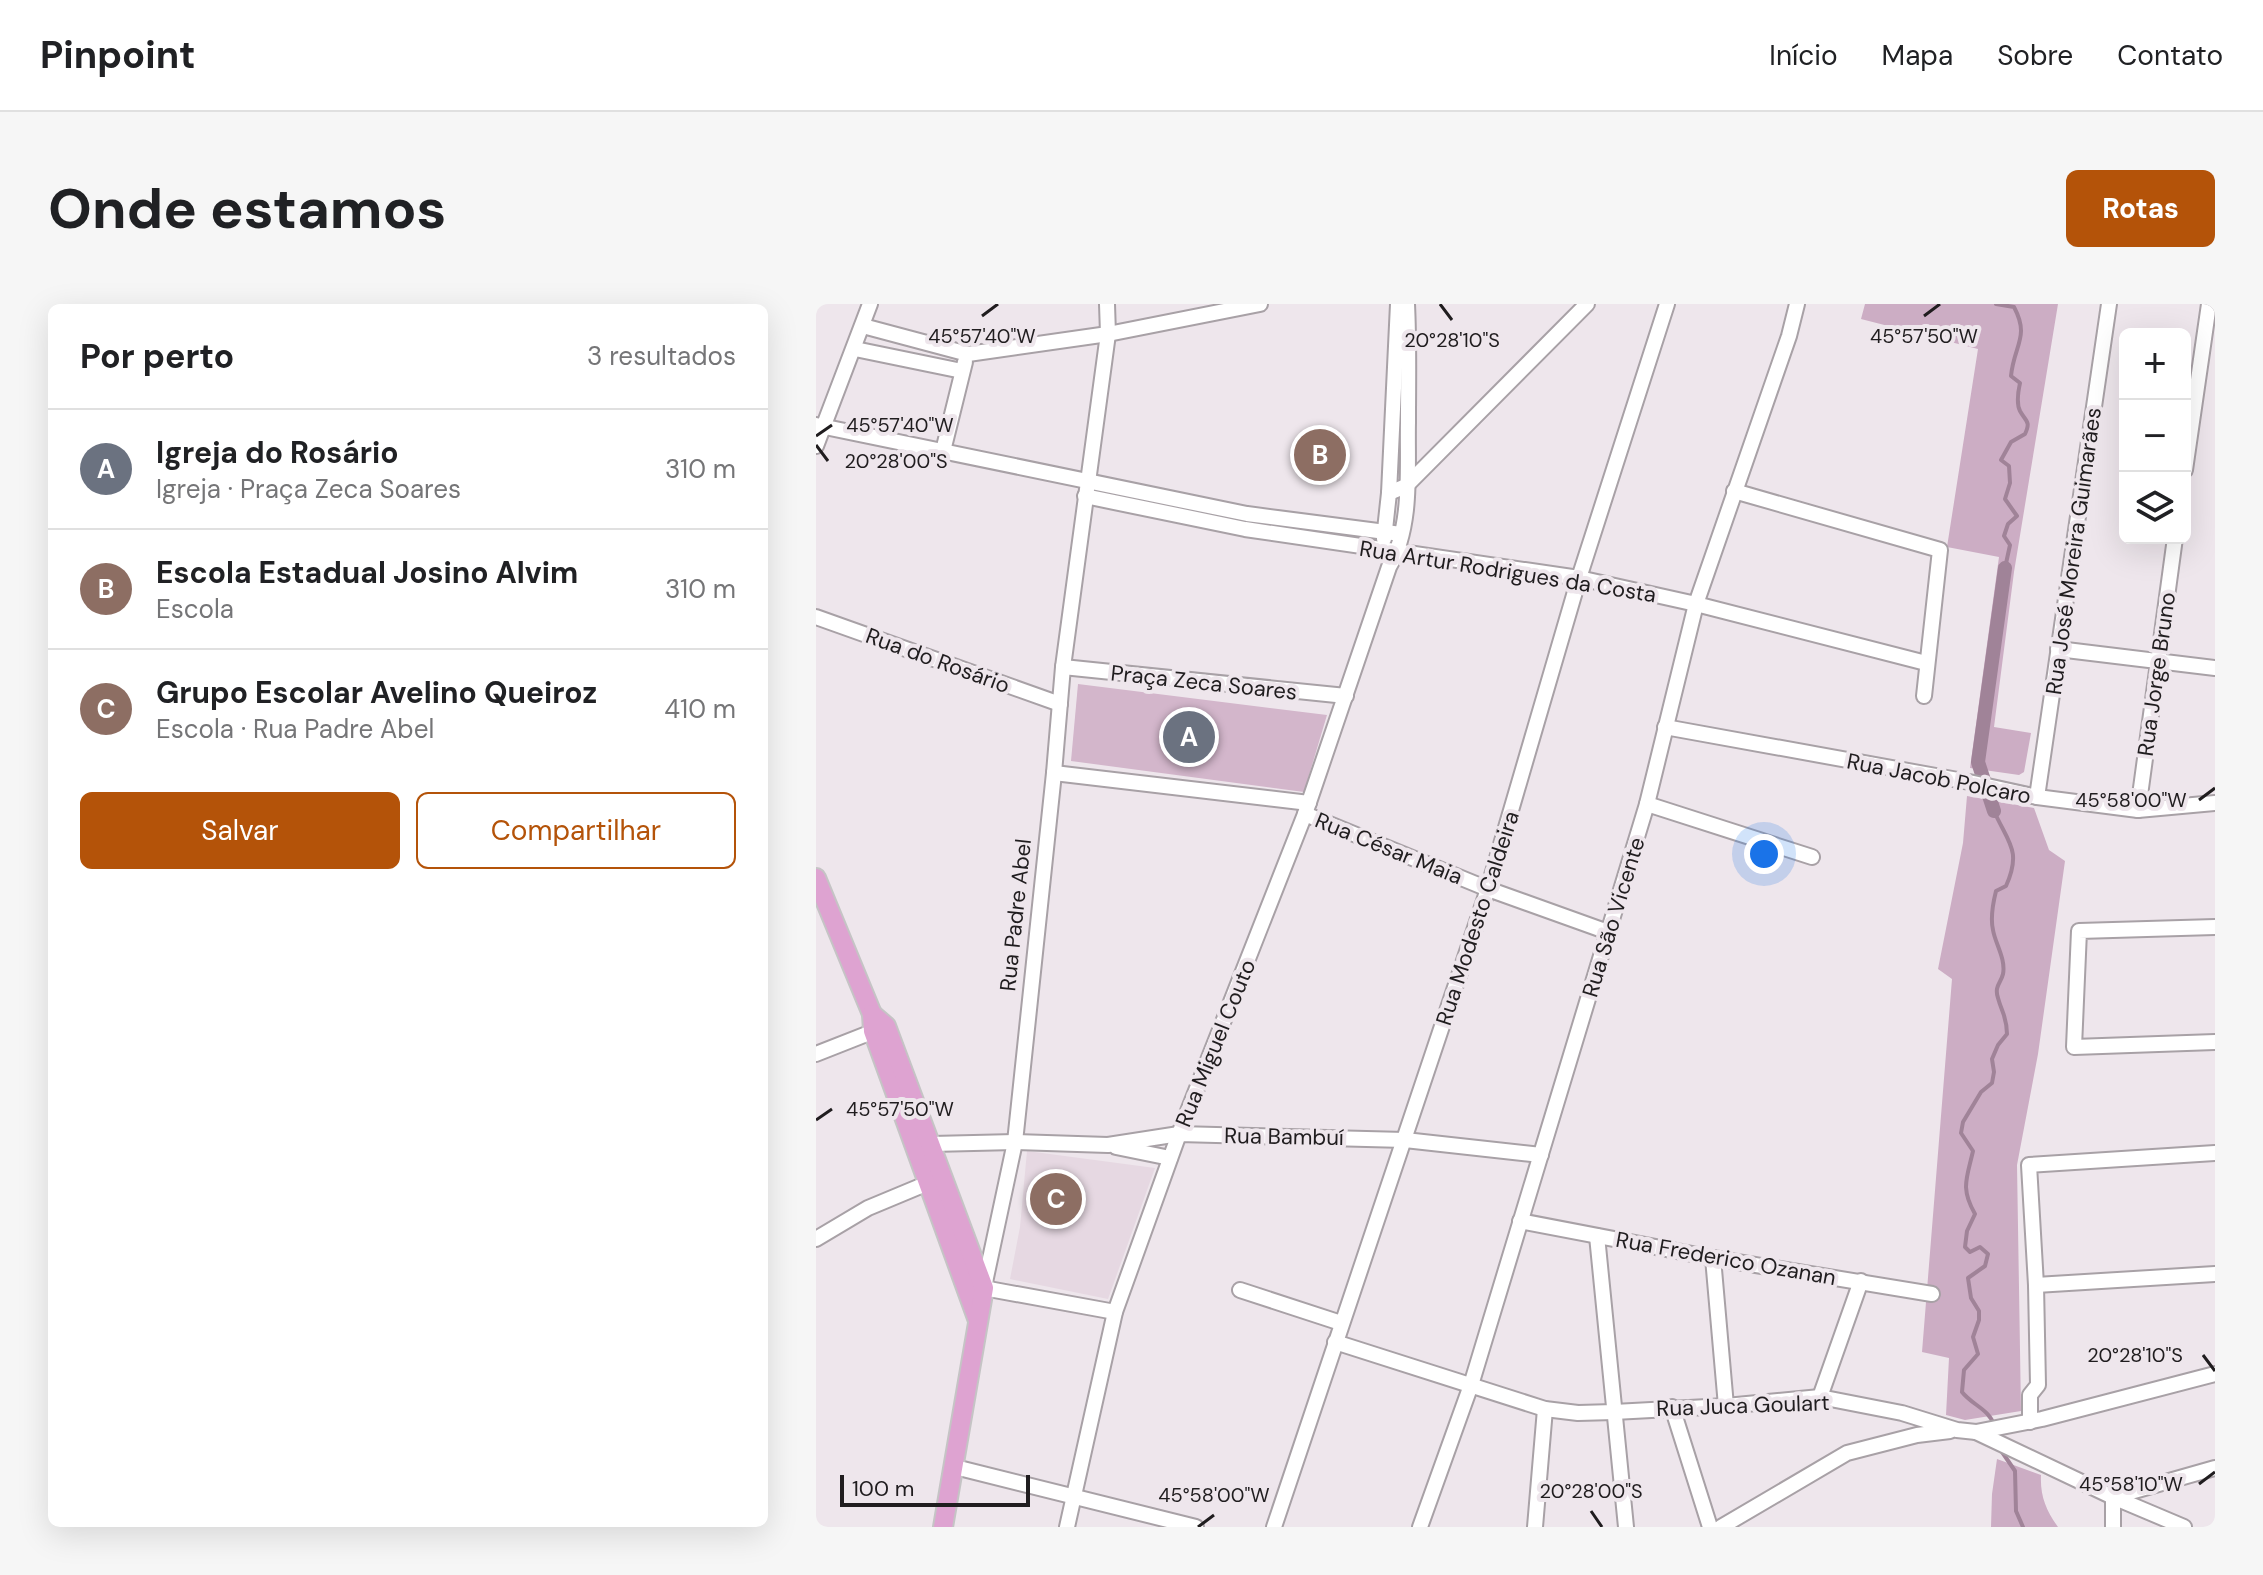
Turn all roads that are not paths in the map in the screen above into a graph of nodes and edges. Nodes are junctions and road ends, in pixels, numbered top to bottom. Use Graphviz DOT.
graph roads {
  1 [pos="870,304"];
  2 [pos="1107,304"];
  3 [pos="1260,304"];
  4 [pos="1398,304"];
  5 [pos="1407,304"];
  6 [pos="1587,304"];
  7 [pos="1667,304"];
  8 [pos="1797,304"];
  9 [pos="2109,304"];
  10 [pos="2212,304"];
  11 [pos="863,326"];
  12 [pos="1108,334"];
  13 [pos="855,349"];
  14 [pos="968,354"];
  15 [pos="962,371"];
  16 [pos="820,425"];
  17 [pos="2191,433"];
  18 [pos="1407,444"];
  19 [pos="816,446"];
  20 [pos="1390,447"];
  21 [pos="943,451"];
  22 [pos="1433,460"];
  23 [pos="1406,486"];
  24 [pos="1086,489"];
  25 [pos="1734,491"];
  26 [pos="1389,493"];
  27 [pos="1246,522"];
  28 [pos="1385,533"];
  29 [pos="1401,534"];
  30 [pos="2174,544"];
  31 [pos="1391,552"];
  32 [pos="1579,578"];
  33 [pos="1696,604"];
  34 [pos="816,617"];
  35 [pos="2058,649"];
  36 [pos="2158,661"];
  37 [pos="1926,663"];
  38 [pos="1063,667"];
  39 [pos="2215,668"];
  40 [pos="1346,696"];
  41 [pos="1924,696"];
  42 [pos="1060,704"];
  43 [pos="1665,727"];
  44 [pos="1054,773"];
  45 [pos="2037,797"];
  46 [pos="2215,803"];
  47 [pos="1647,804"];
  48 [pos="1307,808"];
  49 [pos="2138,810"];
  50 [pos="1812,857"];
  51 [pos="816,878"];
  52 [pos="1488,889"];
  53 [pos="822,910"];
  54 [pos="2215,927"];
  55 [pos="1608,932"];
  56 [pos="877,1024"];
  57 [pos="2215,1042"];
  58 [pos="816,1054"];
  59 [pos="1179,1134"];
  60 [pos="1405,1140"];
  61 [pos="1015,1142"];
  62 [pos="932,1144"];
  63 [pos="1108,1145"];
  64 [pos="2215,1153"];
  65 [pos="1541,1155"];
  66 [pos="1170,1158"];
  67 [pos="928,1183"];
  68 [pos="1520,1221"];
  69 [pos="1597,1236"];
  70 [pos="816,1239"];
  71 [pos="1713,1258"];
  72 [pos="2215,1274"];
  73 [pos="1861,1281"];
  74 [pos="965,1284"];
  75 [pos="2036,1285"];
  76 [pos="984,1288"];
  77 [pos="1240,1290"];
  78 [pos="1932,1294"];
  79 [pos="1115,1312"];
  80 [pos="978,1321"];
  81 [pos="1341,1323"];
  82 [pos="1335,1342"];
  83 [pos="2215,1374"];
  84 [pos="1471,1385"];
  85 [pos="1820,1397"];
  86 [pos="1726,1406"];
  87 [pos="1672,1407"];
  88 [pos="1545,1409"];
  89 [pos="1614,1412"];
  90 [pos="2024,1423"];
  91 [pos="1957,1430"];
  92 [pos="1976,1432"];
  93 [pos="2025,1455"];
  94 [pos="955,1467"];
  95 [pos="2215,1468"];
  96 [pos="1074,1495"];
  97 [pos="2113,1497"];
  98 [pos="1173,1524"];
  99 [pos="1425,1526"];
  100 [pos="943,1527"];
  101 [pos="1067,1527"];
  102 [pos="1196,1527"];
  103 [pos="1274,1527"];
  104 [pos="1535,1527"];
  105 [pos="1626,1527"];
  106 [pos="1710,1527"];
  107 [pos="1722,1527"];
  108 [pos="2113,1527"];
  109 [pos="2184,1527"];
  1 -- 11 [label="street"];
  2 -- 12 [label="street, Rua Padre Abel"];
  3 -- 12 [label="street"];
  4 -- 20 [label="street, Rua Miguel Couto"];
  5 -- 18 [label="street, Rua Miguel Couto"];
  6 -- 22 [label="street"];
  7 -- 32 [label="street, Rua Modesto Caldeira"];
  8 -- 25 [label="street, Rua São Vicente"];
  9 -- 35 [label="street, Rua José Moreira Guimarães"];
  10 -- 17 [label="street"];
  11 -- 13 [label="street"];
  11 -- 14 [label="street"];
  12 -- 14 [label="street"];
  12 -- 24 [label="street, Rua Padre Abel"];
  13 -- 15 [label="street"];
  13 -- 16 [label="street"];
  14 -- 15 [label="street"];
  15 -- 21 [label="street"];
  16 -- 19 [label="street"];
  16 -- 21 [label="street, Rua Artur Rodrigues da Costa"];
  18 -- 20 [label="street"];
  18 -- 22 [label="street"];
  18 -- 23 [label="street, Rua Miguel Couto"];
  20 -- 26 [label="street, Rua Miguel Couto"];
  21 -- 24 [label="street, Rua Artur Rodrigues da Costa"];
  22 -- 23 [label="street"];
  23 -- 26 [label="street"];
  23 -- 29 [label="street, Rua Miguel Couto"];
  24 -- 27 [label="street, Rua Artur Rodrigues da Costa"];
  24 -- 38 [label="street, Rua Padre Abel"];
  25 -- 33 [label="street, Rua São Vicente"];
  25 -- 37 [label="street"];
  26 -- 28 [label="street, Rua Miguel Couto"];
  27 -- 28 [label="street, Rua Artur Rodrigues da Costa"];
  27 -- 31 [label="street, Rua Artur Rodrigues da Costa"];
  28 -- 29 [label="street, Rua Artur Rodrigues da Costa"];
  28 -- 31 [label="street, Rua Miguel Couto"];
  29 -- 31 [label="street, Rua Miguel Couto"];
  30 -- 36 [label="street, Rua Jorge Bruno"];
  31 -- 32 [label="street, Rua Artur Rodrigues da Costa"];
  31 -- 40 [label="street, Rua Miguel Couto"];
  32 -- 33 [label="street, Rua Artur Rodrigues da Costa"];
  32 -- 52 [label="street, Rua Modesto Caldeira"];
  33 -- 37 [label="street, Rua Artur Rodrigues da Costa"];
  33 -- 43 [label="street, Rua São Vicente"];
  34 -- 42 [label="street, Rua do Rosário"];
  35 -- 36 [label="street"];
  35 -- 45 [label="street, Rua José Moreira Guimarães"];
  36 -- 39 [label="street"];
  36 -- 49 [label="street, Rua Jorge Bruno"];
  37 -- 41 [label="street"];
  38 -- 40 [label="street, Praça Zeca Soares"];
  38 -- 42 [label="street, Rua Padre Abel"];
  40 -- 48 [label="street, Rua Miguel Couto"];
  42 -- 44 [label="street, Rua Padre Abel"];
  43 -- 45 [label="street, Rua Jacob Polcaro"];
  43 -- 47 [label="street, Rua São Vicente"];
  44 -- 48 [label="street"];
  44 -- 61 [label="street, Rua Padre Abel"];
  45 -- 49 [label="street, Rua Jacob Polcaro"];
  46 -- 49 [label="street, Rua Jacob Polcaro"];
  47 -- 50 [label="street"];
  47 -- 55 [label="street, Rua São Vicente"];
  48 -- 52 [label="street, Rua César Maia"];
  48 -- 59 [label="street, Rua Miguel Couto"];
  51 -- 53 [label="main road"];
  52 -- 55 [label="street, Rua César Maia"];
  52 -- 60 [label="street, Rua Modesto Caldeira"];
  53 -- 56 [label="main road"];
  54 -- 57 [label="street"];
  55 -- 65 [label="street, Rua São Vicente"];
  56 -- 58 [label="street"];
  56 -- 62 [label="main road"];
  56 -- 67 [label="main road"];
  59 -- 60 [label="street, Rua Bambuí"];
  59 -- 63 [label="street, Rua Bambuí"];
  59 -- 66 [label="street, Rua Miguel Couto"];
  60 -- 65 [label="street, Rua Bambuí"];
  60 -- 81 [label="street, Rua Modesto Caldeira"];
  61 -- 62 [label="street, Rua Bambuí"];
  61 -- 63 [label="street, Rua Bambuí"];
  61 -- 76 [label="street, Rua Padre Abel"];
  62 -- 67 [label="street"];
  62 -- 76 [label="main road"];
  63 -- 66 [label="street"];
  64 -- 75 [label="street"];
  65 -- 68 [label="street, Rua São Vicente"];
  66 -- 79 [label="street, Rua Miguel Couto"];
  67 -- 70 [label="street"];
  67 -- 74 [label="main road"];
  68 -- 69 [label="street, Rua Frederico Ozanan"];
  68 -- 84 [label="street, Rua São Vicente"];
  69 -- 71 [label="street, Rua Frederico Ozanan"];
  69 -- 89 [label="street"];
  71 -- 73 [label="street, Rua Frederico Ozanan"];
  71 -- 86 [label="street"];
  72 -- 75 [label="street"];
  73 -- 78 [label="street, Rua Frederico Ozanan"];
  73 -- 85 [label="street"];
  74 -- 76 [label="street"];
  74 -- 80 [label="main road"];
  75 -- 90 [label="street"];
  76 -- 79 [label="street"];
  76 -- 80 [label="main road, Rua Padre Abel"];
  77 -- 81 [label="street"];
  79 -- 96 [label="street, Rua Miguel Couto"];
  80 -- 94 [label="main road, Rua Padre Abel"];
  81 -- 82 [label="street, Rua Modesto Caldeira"];
  82 -- 84 [label="street, Rua Juca Goulart"];
  82 -- 103 [label="street, Rua Modesto Caldeira"];
  83 -- 90 [label="street"];
  84 -- 88 [label="street, Rua Juca Goulart"];
  84 -- 99 [label="street, Rua São Vicente"];
  85 -- 86 [label="street, Rua Juca Goulart"];
  85 -- 91 [label="street, Rua Juca Goulart"];
  86 -- 87 [label="street, Rua Juca Goulart"];
  87 -- 89 [label="street, Rua Juca Goulart"];
  87 -- 106 [label="street"];
  88 -- 89 [label="street, Rua Juca Goulart"];
  88 -- 104 [label="street"];
  89 -- 105 [label="street"];
  90 -- 92 [label="street"];
  90 -- 93 [label="street"];
  91 -- 92 [label="street, Rua Juca Goulart"];
  91 -- 107 [label="street"];
  92 -- 93 [label="street, Rua Juca Goulart"];
  93 -- 97 [label="street, Rua Juca Goulart"];
  94 -- 96 [label="street"];
  94 -- 100 [label="main road, Rua Padre Abel"];
  95 -- 97 [label="street"];
  96 -- 98 [label="street"];
  96 -- 101 [label="street, Rua Miguel Couto"];
  97 -- 108 [label="street"];
  97 -- 109 [label="street, Rua Juca Goulart"];
  98 -- 102 [label="street"];
}
